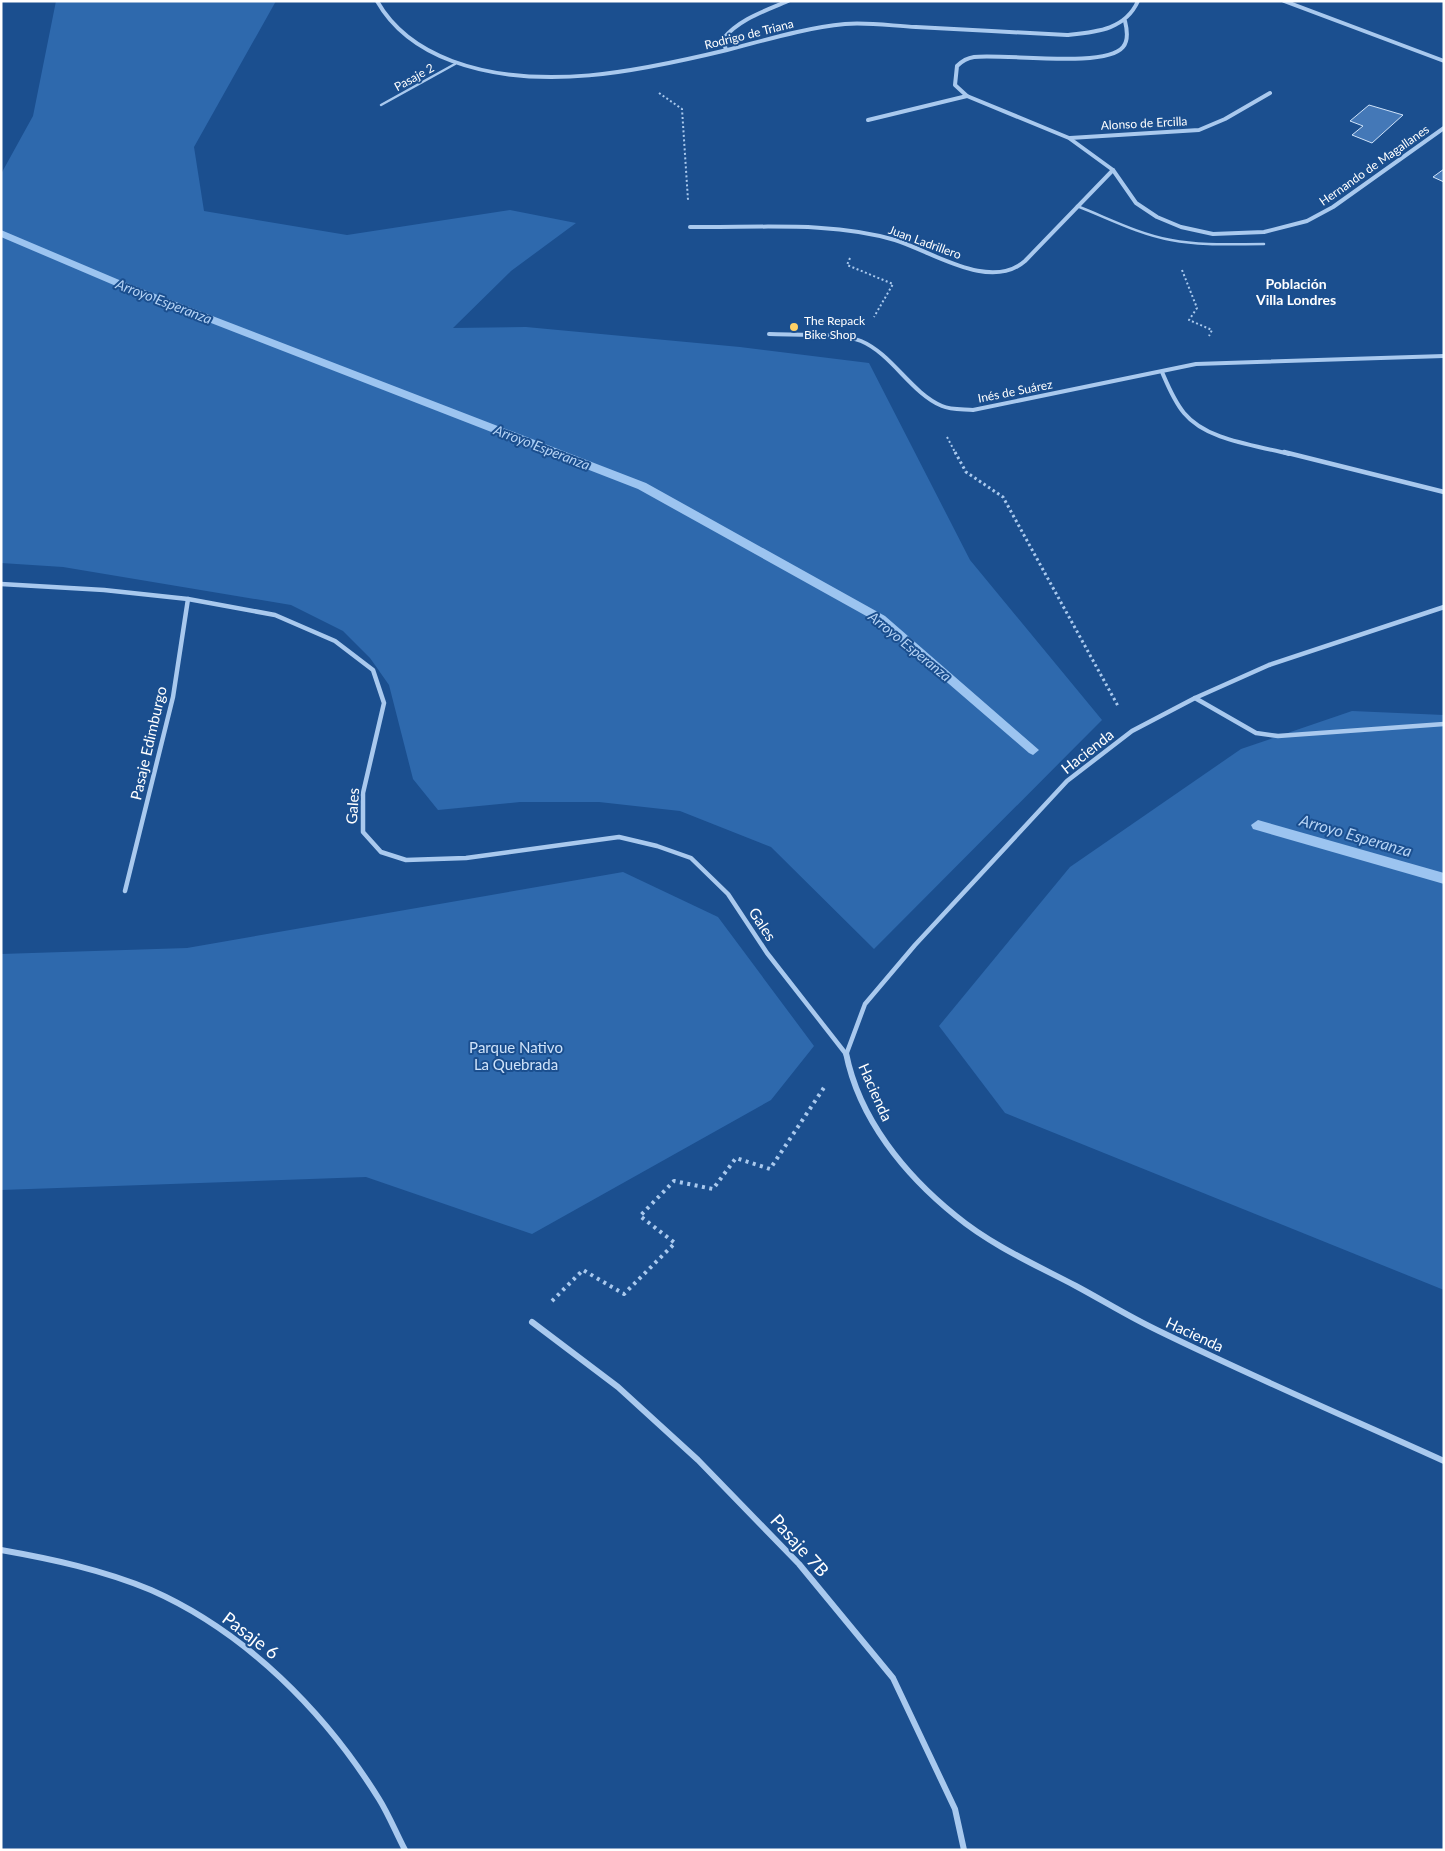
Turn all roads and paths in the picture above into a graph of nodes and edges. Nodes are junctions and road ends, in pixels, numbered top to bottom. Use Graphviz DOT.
graph roads {
  1 [pos="377,1"];
  2 [pos="788,1"];
  3 [pos="1138,1"];
  4 [pos="1284,1"];
  5 [pos="1125,21"];
  6 [pos="726,50"];
  7 [pos="1444,61"];
  8 [pos="455,64"];
  9 [pos="662,64"];
  10 [pos="1270,93"];
  11 [pos="967,96"];
  12 [pos="381,105"];
  13 [pos="868,120"];
  14 [pos="1444,128"];
  15 [pos="1069,138"];
  16 [pos="1113,170"];
  17 [pos="1077,206"];
  18 [pos="690,227"];
  19 [pos="861,233"];
  20 [pos="1170,240"];
  21 [pos="1264,244"];
  22 [pos="769,334"];
  23 [pos="861,341"];
  24 [pos="1444,356"];
  25 [pos="1196,364"];
  26 [pos="1162,372"];
  27 [pos="944,407"];
  28 [pos="1444,492"];
  29 [pos="1,584"];
  30 [pos="188,599"];
  31 [pos="1444,607"];
  32 [pos="1194,698"];
  33 [pos="1444,724"];
  34 [pos="1132,731"];
  35 [pos="125,891"];
  36 [pos="846,1054"];
  37 [pos="532,1322"];
  38 [pos="1444,1461"];
  39 [pos="1,1550"];
  40 [pos="405,1850"];
  41 [pos="964,1850"];
  1 -- 8 [label="street, Rodrigo de Triana"];
  2 -- 6 [label="street"];
  3 -- 5 [label="street"];
  4 -- 7 [label="street"];
  5 -- 6 [label="street, Rodrigo de Triana"];
  5 -- 11 [label="street"];
  6 -- 9 [label="street, Rodrigo de Triana"];
  8 -- 9 [label="street, Rodrigo de Triana"];
  8 -- 12 [label="lane, Pasaje 2"];
  9 -- 18 [label="path"];
  10 -- 15 [label="street, Alonso de Ercilla"];
  11 -- 13 [label="street"];
  11 -- 15 [label="street, Hernando de Magallanes"];
  14 -- 16 [label="street, Hernando de Magallanes"];
  15 -- 16 [label="street, Hernando de Magallanes"];
  16 -- 17 [label="street, Juan Ladrillero"];
  17 -- 19 [label="street, Juan Ladrillero"];
  17 -- 20 [label="lane"];
  18 -- 19 [label="street, Juan Ladrillero"];
  19 -- 23 [label="path"];
  20 -- 21 [label="lane"];
  20 -- 25 [label="path"];
  22 -- 23 [label="street, Inés de Suárez"];
  23 -- 27 [label="street, Inés de Suárez"];
  24 -- 25 [label="street"];
  25 -- 26 [label="street, Inés de Suárez"];
  26 -- 27 [label="street, Inés de Suárez"];
  26 -- 28 [label="street"];
  27 -- 34 [label="path"];
  29 -- 30 [label="street, Gales"];
  30 -- 35 [label="street, Pasaje Edimburgo"];
  30 -- 36 [label="street, Gales"];
  31 -- 32 [label="street, Hacienda"];
  32 -- 33 [label="street"];
  32 -- 34 [label="street, Hacienda"];
  34 -- 36 [label="street, Hacienda"];
  36 -- 37 [label="path"];
  36 -- 38 [label="street, Hacienda"];
  37 -- 41 [label="street, Pasaje 7B"];
  39 -- 40 [label="street, Pasaje 6"];
}
